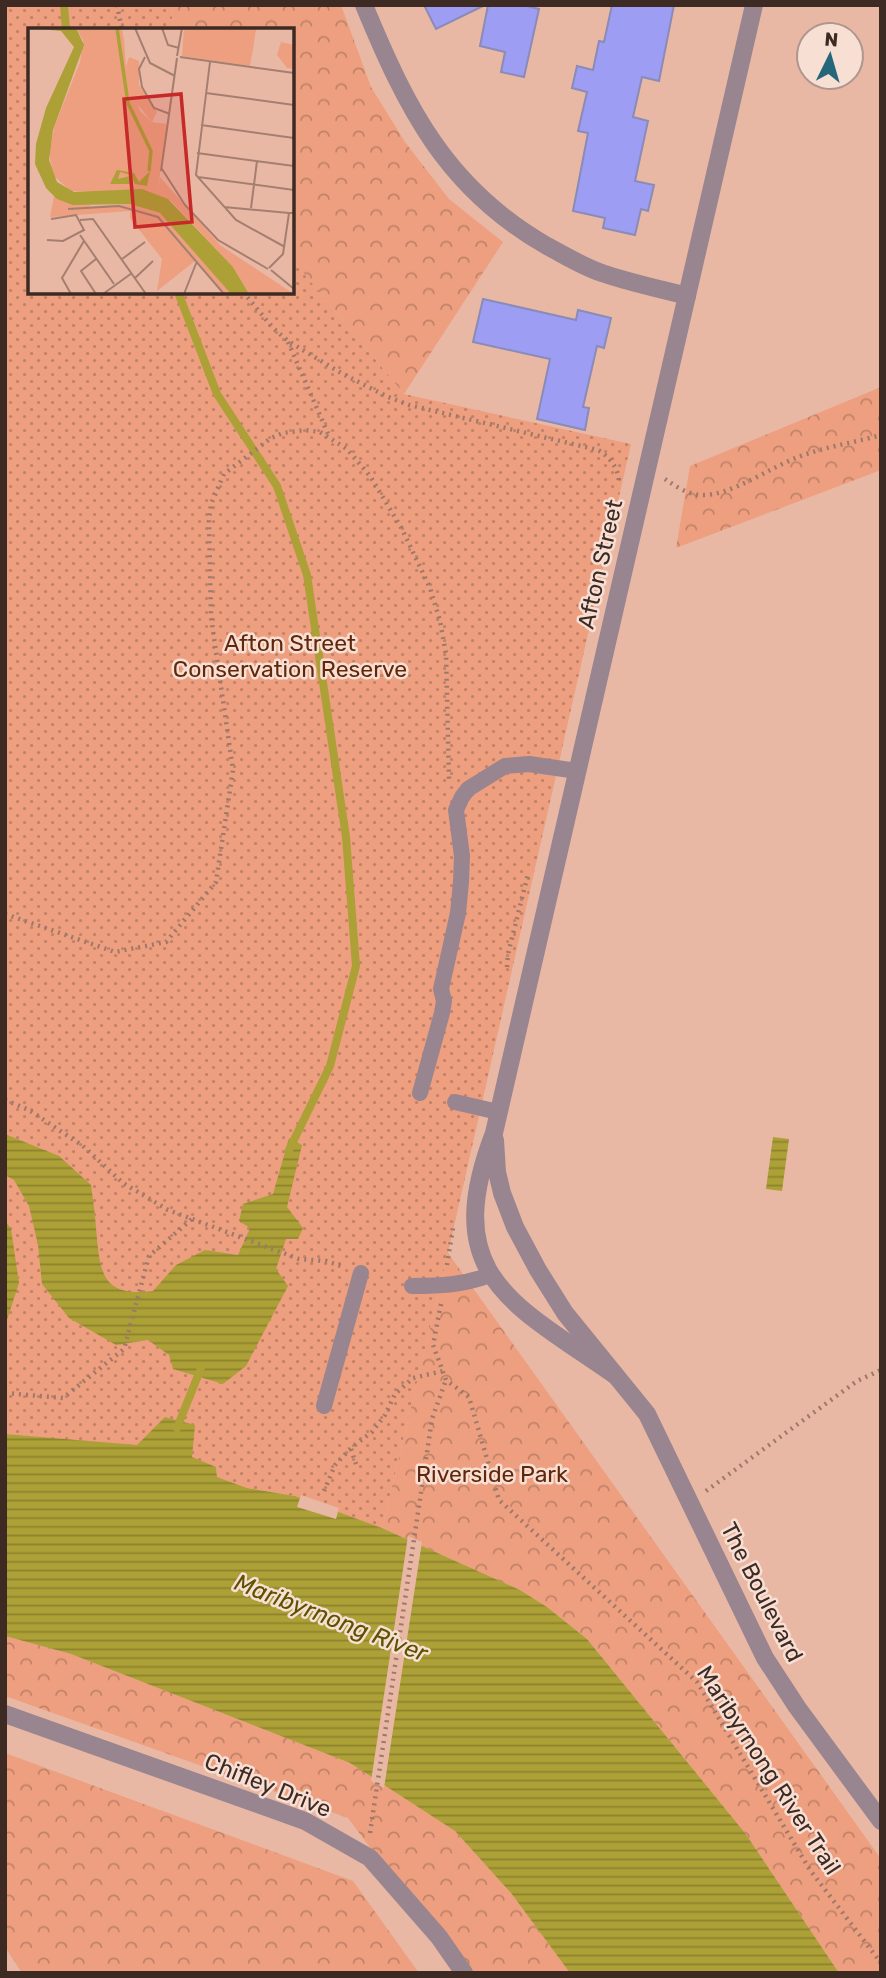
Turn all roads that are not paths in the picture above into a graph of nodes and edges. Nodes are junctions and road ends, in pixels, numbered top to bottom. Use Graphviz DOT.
graph roads {
  1 [pos="364,5"];
  2 [pos="754,5"];
  3 [pos="687,296"];
  4 [pos="577,771"];
  5 [pos="420,1093"];
  6 [pos="455,1102"];
  7 [pos="498,1112"];
  8 [pos="494,1133"];
  9 [pos="361,1273"];
  10 [pos="490,1275"];
  11 [pos="412,1286"];
  12 [pos="616,1376"];
  13 [pos="324,1406"];
  14 [pos="5,1714"];
  15 [pos="881,1821"];
  16 [pos="464,1973"];
  1 -- 3 [label="street"];
  2 -- 3 [label="street, Afton Street"];
  3 -- 4 [label="street, Afton Street"];
  4 -- 5 [label="lane"];
  4 -- 7 [label="street, Afton Street"];
  6 -- 7 [label="lane"];
  7 -- 8 [label="street, Afton Street"];
  8 -- 10 [label="street, The Boulevard"];
  8 -- 12 [label="street, The Boulevard"];
  9 -- 13 [label="lane"];
  10 -- 11 [label="lane"];
  10 -- 12 [label="street, The Boulevard"];
  12 -- 15 [label="street, The Boulevard"];
  14 -- 16 [label="street, Chifley Drive"];
}
